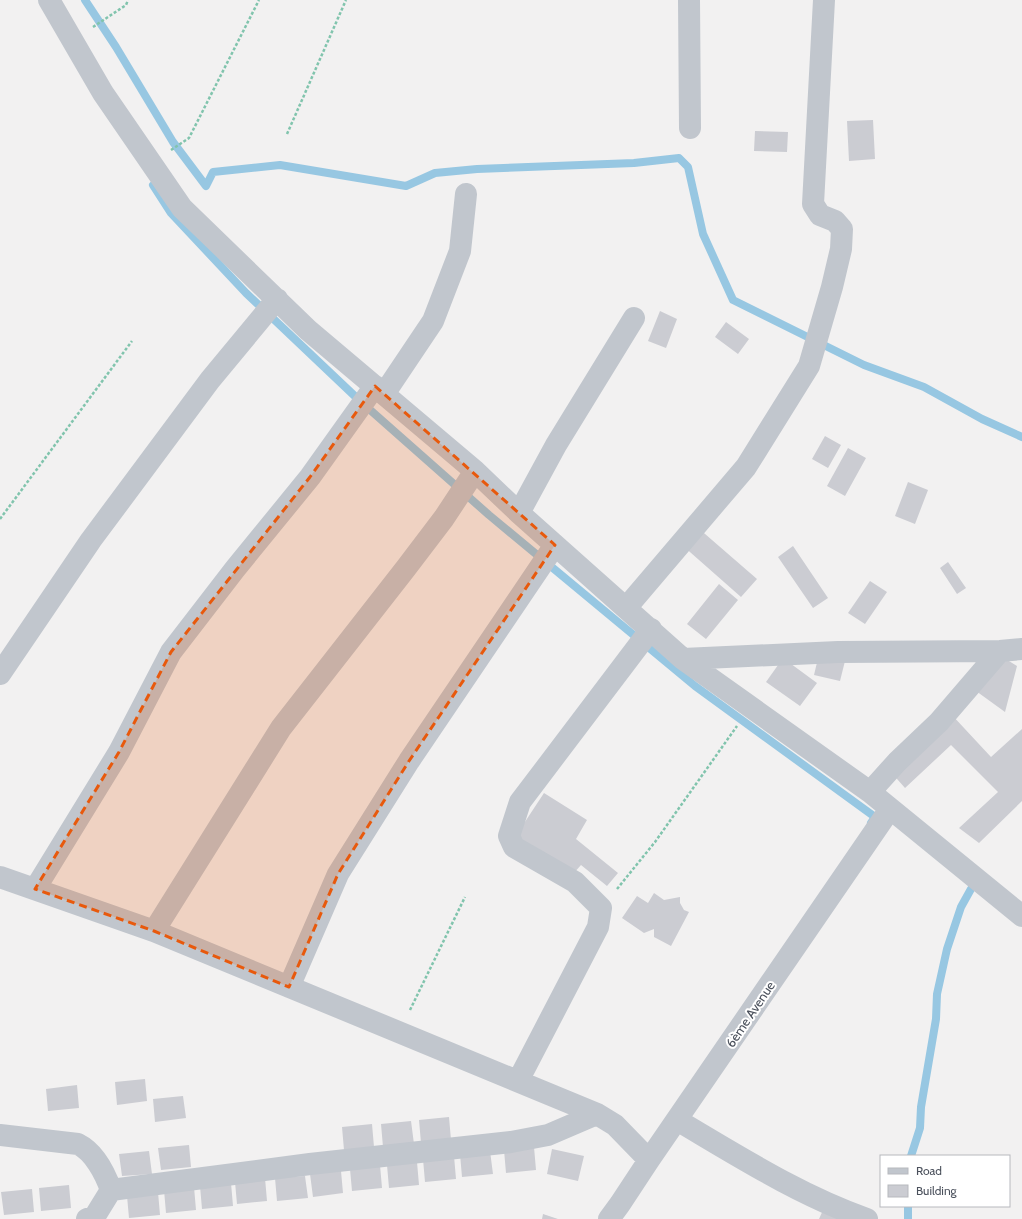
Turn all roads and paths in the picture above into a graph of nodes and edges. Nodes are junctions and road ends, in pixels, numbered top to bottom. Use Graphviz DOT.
graph roads {
  1 [pos="49,0"];
  2 [pos="128,0"];
  3 [pos="259,0"];
  4 [pos="346,0"];
  5 [pos="689,0"];
  6 [pos="824,0"];
  7 [pos="73,40"];
  8 [pos="690,128"];
  9 [pos="286,134"];
  10 [pos="151,164"];
  11 [pos="466,194"];
  12 [pos="277,299"];
  13 [pos="634,318"];
  14 [pos="132,341"];
  15 [pos="380,390"];
  16 [pos="475,471"];
  17 [pos="519,513"];
  18 [pos="0,519"];
  19 [pos="555,545"];
  20 [pos="626,608"];
  21 [pos="651,629"];
  22 [pos="1022,649"];
  23 [pos="1000,651"];
  24 [pos="683,659"];
  25 [pos="0,674"];
  26 [pos="749,707"];
  27 [pos="870,792"];
  28 [pos="890,809"];
  29 [pos="0,877"];
  30 [pos="35,889"];
  31 [pos="465,897"];
  32 [pos="601,908"];
  33 [pos="1022,916"];
  34 [pos="154,931"];
  35 [pos="289,987"];
  36 [pos="399,1032"];
  37 [pos="518,1081"];
  38 [pos="597,1114"];
  39 [pos="677,1120"];
  40 [pos="0,1135"];
  41 [pos="649,1160"];
  42 [pos="112,1190"];
  43 [pos="87,1219"];
  44 [pos="609,1219"];
  45 [pos="867,1219"];
  1 -- 7 [label="street"];
  2 -- 7 [label="path"];
  3 -- 10 [label="path"];
  4 -- 9 [label="path"];
  5 -- 8 [label="street"];
  6 -- 20 [label="street"];
  7 -- 10 [label="street"];
  10 -- 12 [label="street"];
  11 -- 15 [label="street"];
  12 -- 15 [label="street"];
  12 -- 25 [label="street"];
  13 -- 17 [label="street"];
  14 -- 18 [label="path"];
  15 -- 16 [label="street"];
  15 -- 30 [label="street"];
  16 -- 17 [label="street"];
  16 -- 34 [label="street"];
  17 -- 19 [label="street"];
  19 -- 20 [label="street"];
  19 -- 35 [label="street"];
  20 -- 21 [label="street"];
  21 -- 24 [label="street"];
  21 -- 32 [label="street"];
  22 -- 23 [label="street"];
  23 -- 24 [label="street"];
  23 -- 27 [label="street"];
  24 -- 26 [label="street"];
  26 -- 27 [label="street"];
  26 -- 32 [label="path"];
  27 -- 28 [label="street"];
  28 -- 33 [label="street"];
  28 -- 39 [label="street, 6ème Avenue"];
  29 -- 30 [label="street"];
  30 -- 34 [label="street"];
  31 -- 36 [label="path"];
  32 -- 37 [label="street"];
  34 -- 35 [label="street"];
  35 -- 36 [label="street"];
  36 -- 37 [label="street"];
  37 -- 38 [label="street"];
  38 -- 41 [label="street"];
  38 -- 42 [label="street"];
  39 -- 41 [label="street, 6ème Avenue"];
  39 -- 45 [label="street"];
  40 -- 42 [label="street"];
  41 -- 44 [label="street, 6ème Avenue"];
  42 -- 43 [label="street"];
}
